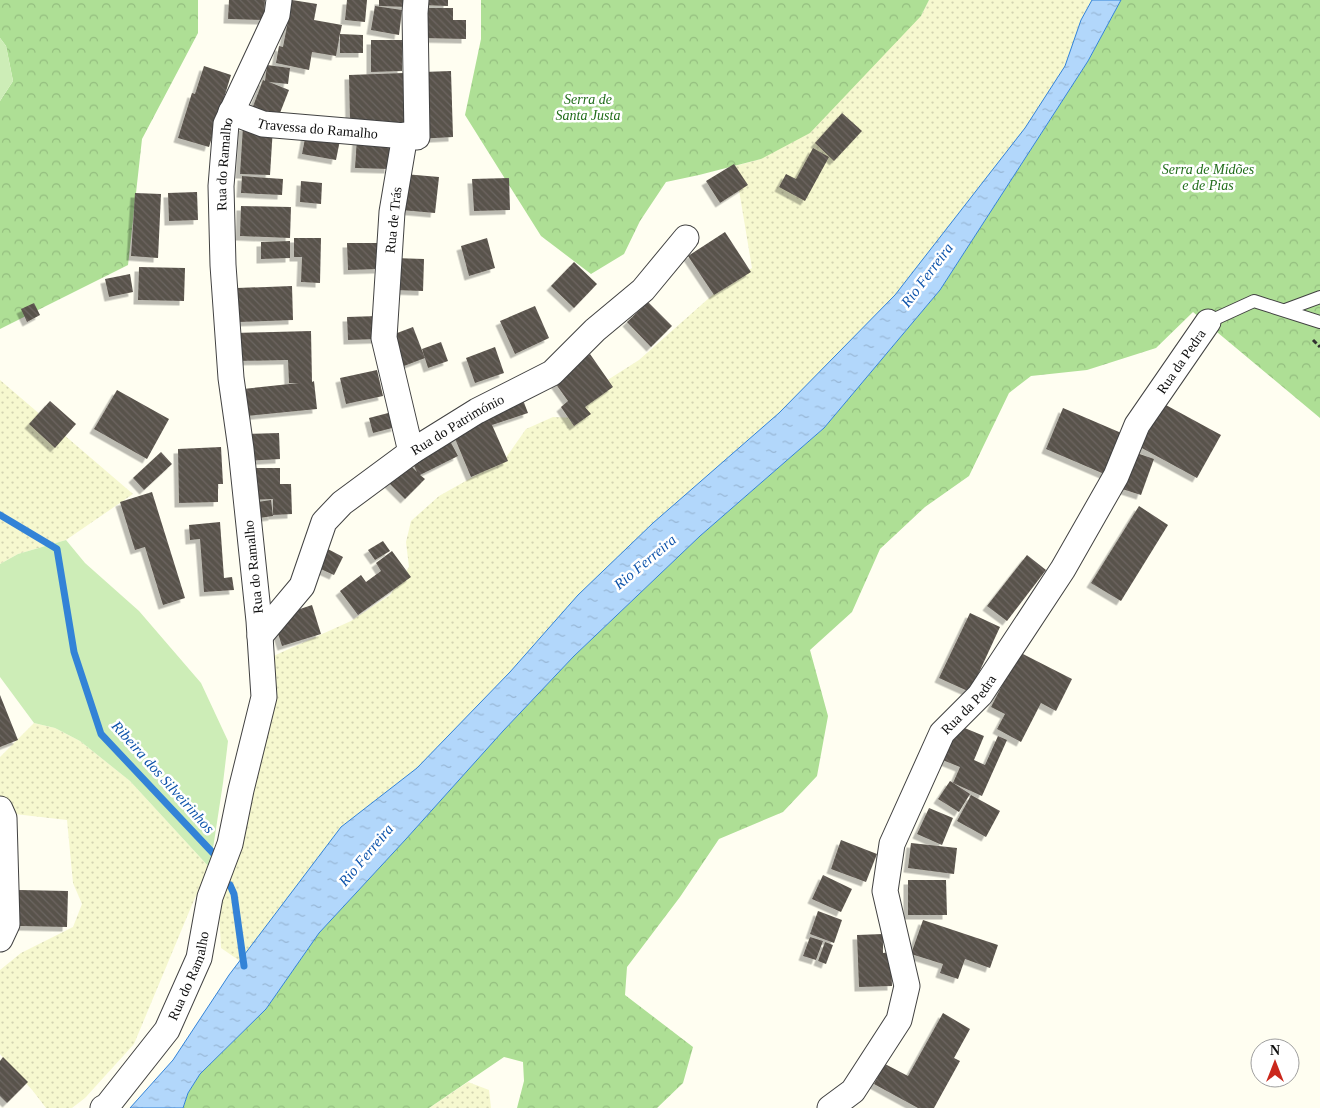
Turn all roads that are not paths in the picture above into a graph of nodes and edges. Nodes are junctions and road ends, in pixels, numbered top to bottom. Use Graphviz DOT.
graph roads {
  1 [pos="279,0"];
  2 [pos="416,0"];
  3 [pos="231,112"];
  4 [pos="405,135"];
  5 [pos="686,238"];
  6 [pos="1320,297"];
  7 [pos="1285,310"];
  8 [pos="1208,322"];
  9 [pos="1320,322"];
  10 [pos="411,452"];
  11 [pos="260,636"];
  12 [pos="0,809"];
  13 [pos="0,939"];
  14 [pos="103,1108"];
  15 [pos="830,1108"];
  1 -- 3 [label="street, Rua do Ramalho"];
  2 -- 4 [label="street"];
  3 -- 4 [label="street, Travessa do Ramalho"];
  3 -- 11 [label="street, Rua do Ramalho"];
  4 -- 10 [label="street, Rua de Trás"];
  5 -- 10 [label="street, Rua do Património"];
  6 -- 7 [label="lane"];
  7 -- 8 [label="lane"];
  7 -- 9 [label="lane"];
  8 -- 15 [label="street, Rua da Pedra"];
  10 -- 11 [label="street, Rua do Património"];
  11 -- 14 [label="street, Rua do Ramalho"];
  12 -- 13 [label="street"];
}
